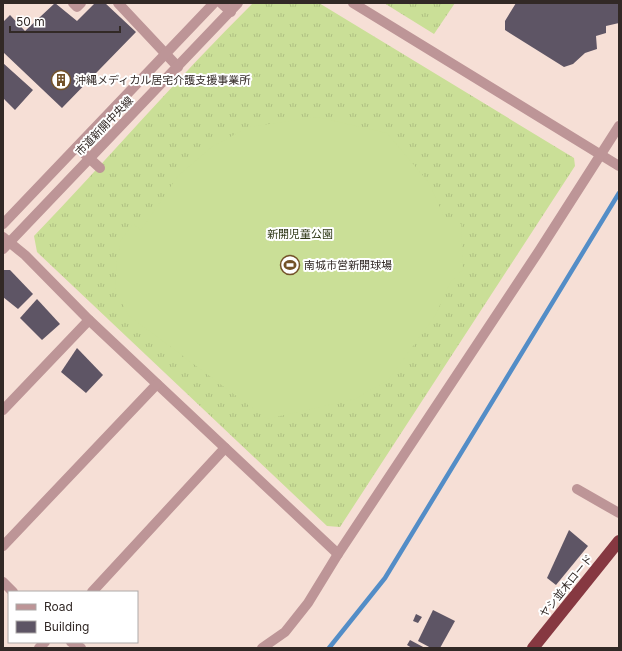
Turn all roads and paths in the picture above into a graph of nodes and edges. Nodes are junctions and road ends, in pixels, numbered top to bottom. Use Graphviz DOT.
graph roads {
  1 [pos="73,3"];
  2 [pos="82,3"];
  3 [pos="118,3"];
  4 [pos="214,3"];
  5 [pos="221,3"];
  6 [pos="238,3"];
  7 [pos="353,3"];
  8 [pos="231,12"];
  9 [pos="166,54"];
  10 [pos="178,67"];
  11 [pos="120,102"];
  12 [pos="133,114"];
  13 [pos="619,126"];
  14 [pos="77,147"];
  15 [pos="600,154"];
  16 [pos="90,157"];
  17 [pos="619,166"];
  18 [pos="100,168"];
  19 [pos="3,224"];
  20 [pos="5,242"];
  21 [pos="89,320"];
  22 [pos="157,384"];
  23 [pos="3,410"];
  24 [pos="225,448"];
  25 [pos="577,489"];
  26 [pos="619,513"];
  27 [pos="619,541"];
  28 [pos="3,546"];
  29 [pos="338,554"];
  30 [pos="3,582"];
  31 [pos="12,591"];
  32 [pos="93,591"];
  33 [pos="262,648"];
  34 [pos="533,648"];
  1 -- 2 [label="street"];
  3 -- 9 [label="street"];
  4 -- 9 [label="street, 市道新開中央線"];
  5 -- 8 [label="street"];
  6 -- 8 [label="street, 市道新開中央線"];
  7 -- 15 [label="street"];
  8 -- 10 [label="street, 市道新開中央線"];
  9 -- 10 [label="street"];
  9 -- 11 [label="street, 市道新開中央線"];
  10 -- 12 [label="street, 市道新開中央線"];
  11 -- 12 [label="street"];
  11 -- 14 [label="street, 市道新開中央線"];
  12 -- 16 [label="street, 市道新開中央線"];
  13 -- 15 [label="street"];
  14 -- 16 [label="street"];
  14 -- 19 [label="street, 市道新開中央線"];
  15 -- 17 [label="street"];
  15 -- 29 [label="street"];
  16 -- 18 [label="street"];
  16 -- 20 [label="street, 市道新開中央線"];
  20 -- 21 [label="street"];
  21 -- 22 [label="street"];
  21 -- 23 [label="street"];
  22 -- 24 [label="street"];
  22 -- 28 [label="street"];
  24 -- 29 [label="street"];
  24 -- 32 [label="street"];
  25 -- 26 [label="street"];
  27 -- 34 [label="highway, ヤシ並木ロード"];
  29 -- 33 [label="street"];
  30 -- 31 [label="street"];
}
